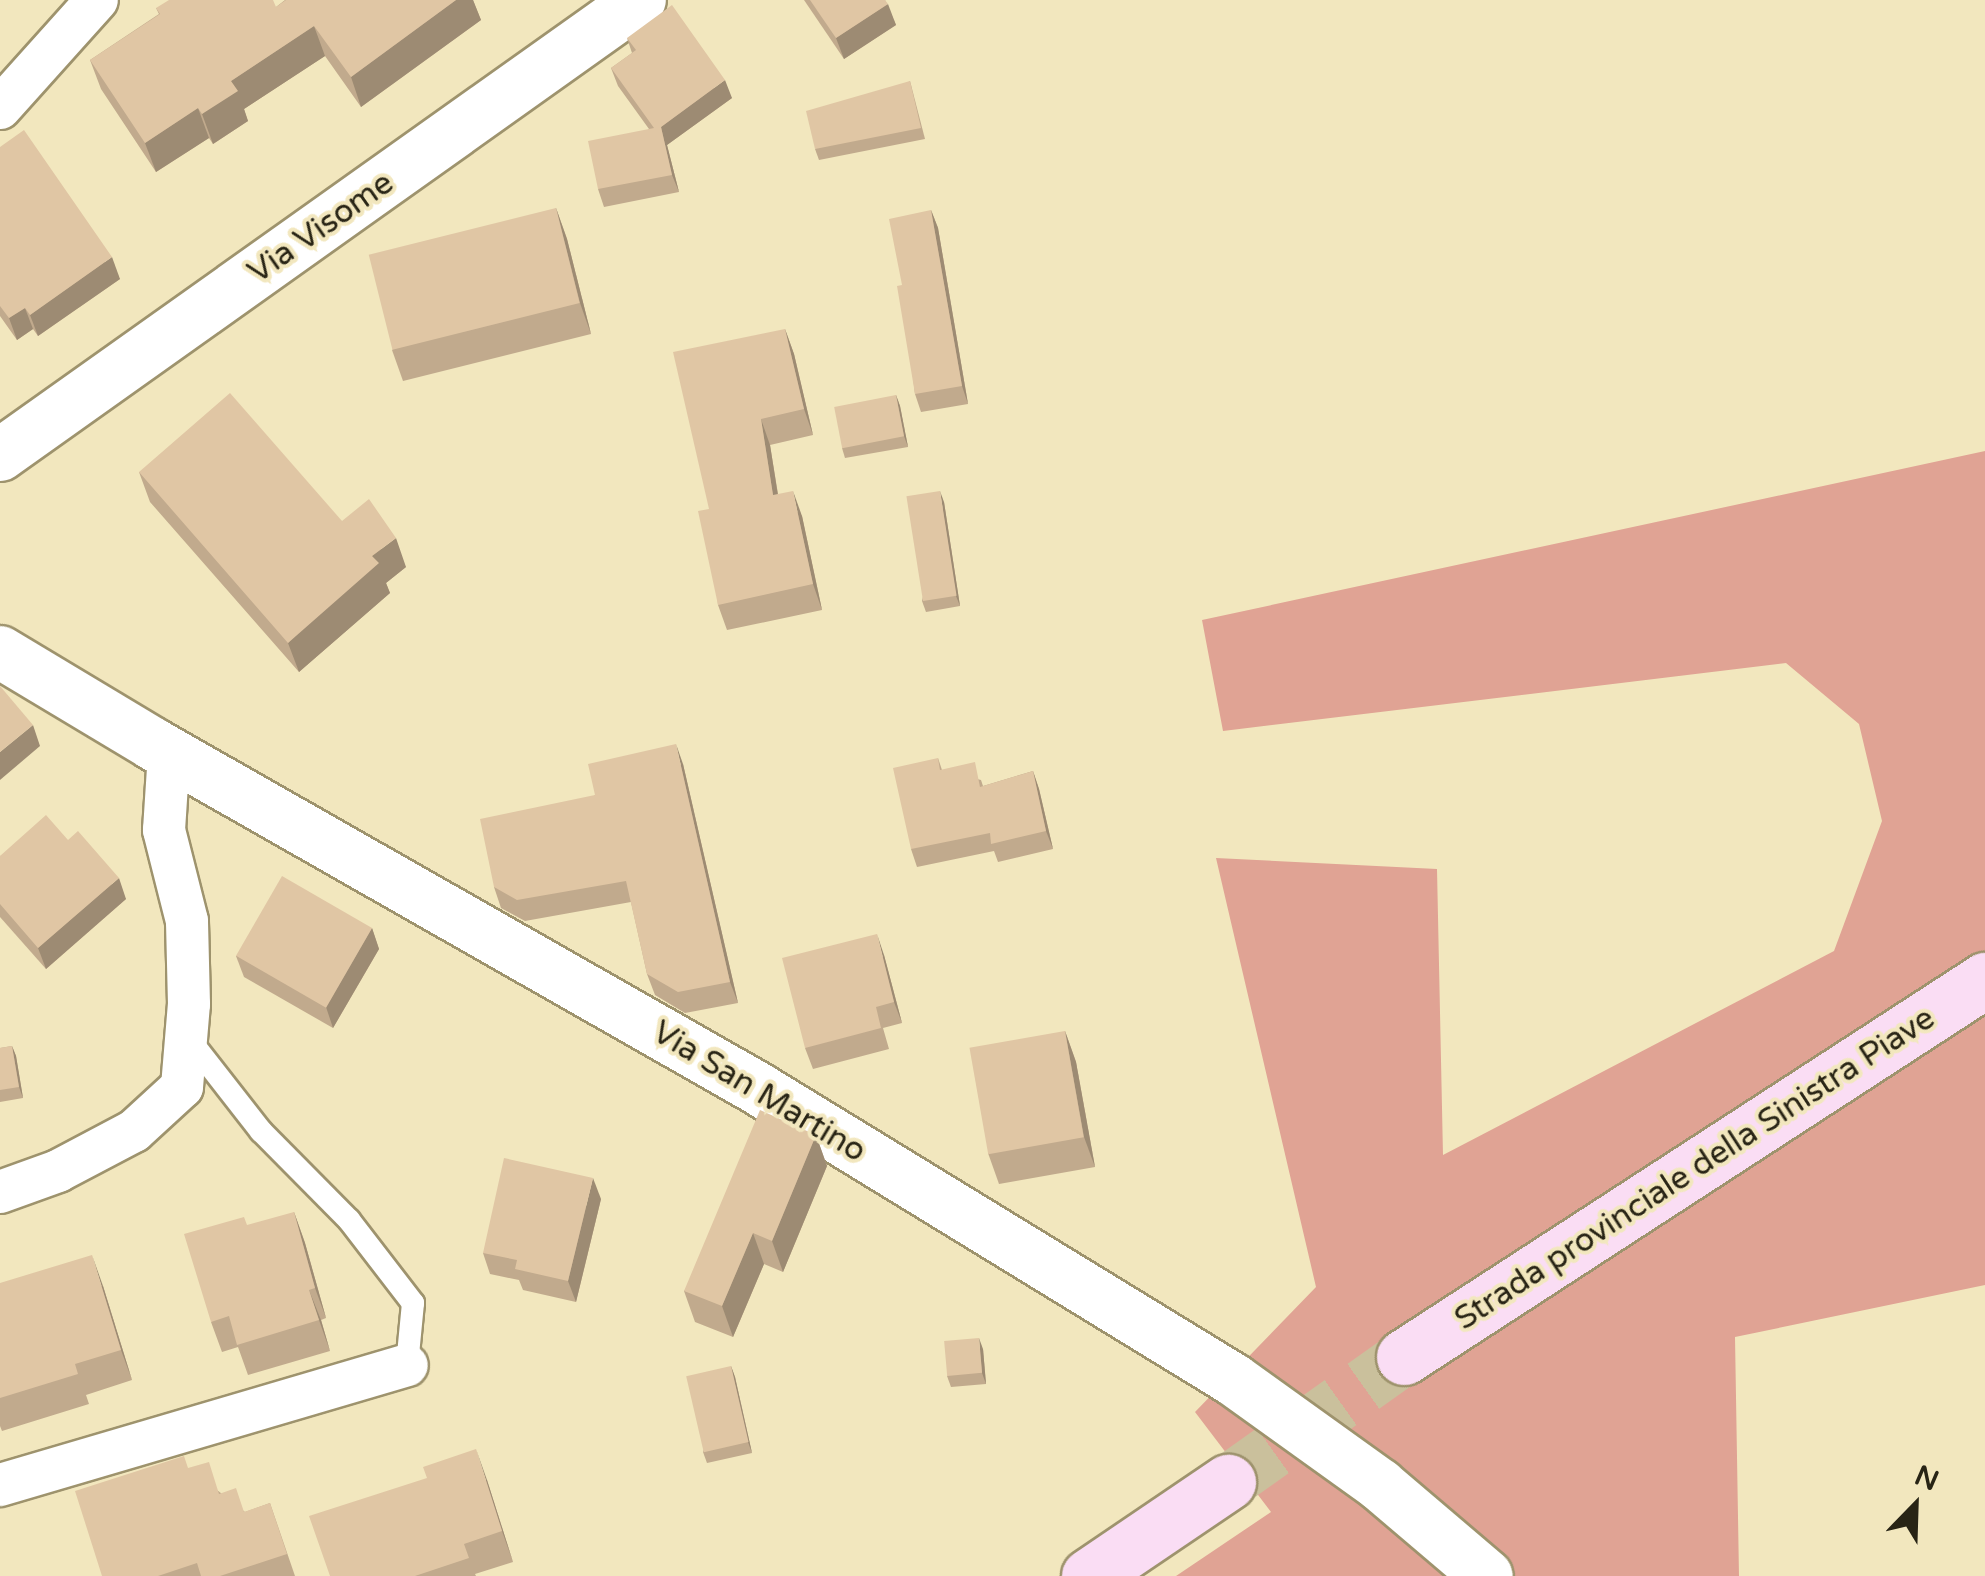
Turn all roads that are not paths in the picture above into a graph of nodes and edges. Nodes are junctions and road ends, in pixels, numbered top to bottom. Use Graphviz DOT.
graph roads {
  1 [pos="98,0"];
  2 [pos="640,0"];
  3 [pos="0,108"];
  4 [pos="0,456"];
  5 [pos="0,652"];
  6 [pos="169,753"];
  7 [pos="1985,980"];
  8 [pos="187,1036"];
  9 [pos="0,1192"];
  10 [pos="1404,1357"];
  11 [pos="407,1365"];
  12 [pos="1228,1482"];
  13 [pos="0,1486"];
  14 [pos="1089,1576"];
  15 [pos="1487,1576"];
  1 -- 3 [label="street"];
  2 -- 4 [label="street, Via Visome"];
  5 -- 6 [label="street, Via San Martino"];
  6 -- 8 [label="street"];
  6 -- 15 [label="street, Via San Martino"];
  7 -- 10 [label="main road, Strada provinciale della Sinistra Piave"];
  8 -- 9 [label="street"];
  8 -- 11 [label="lane"];
  11 -- 13 [label="street"];
  12 -- 14 [label="main road"];
}
